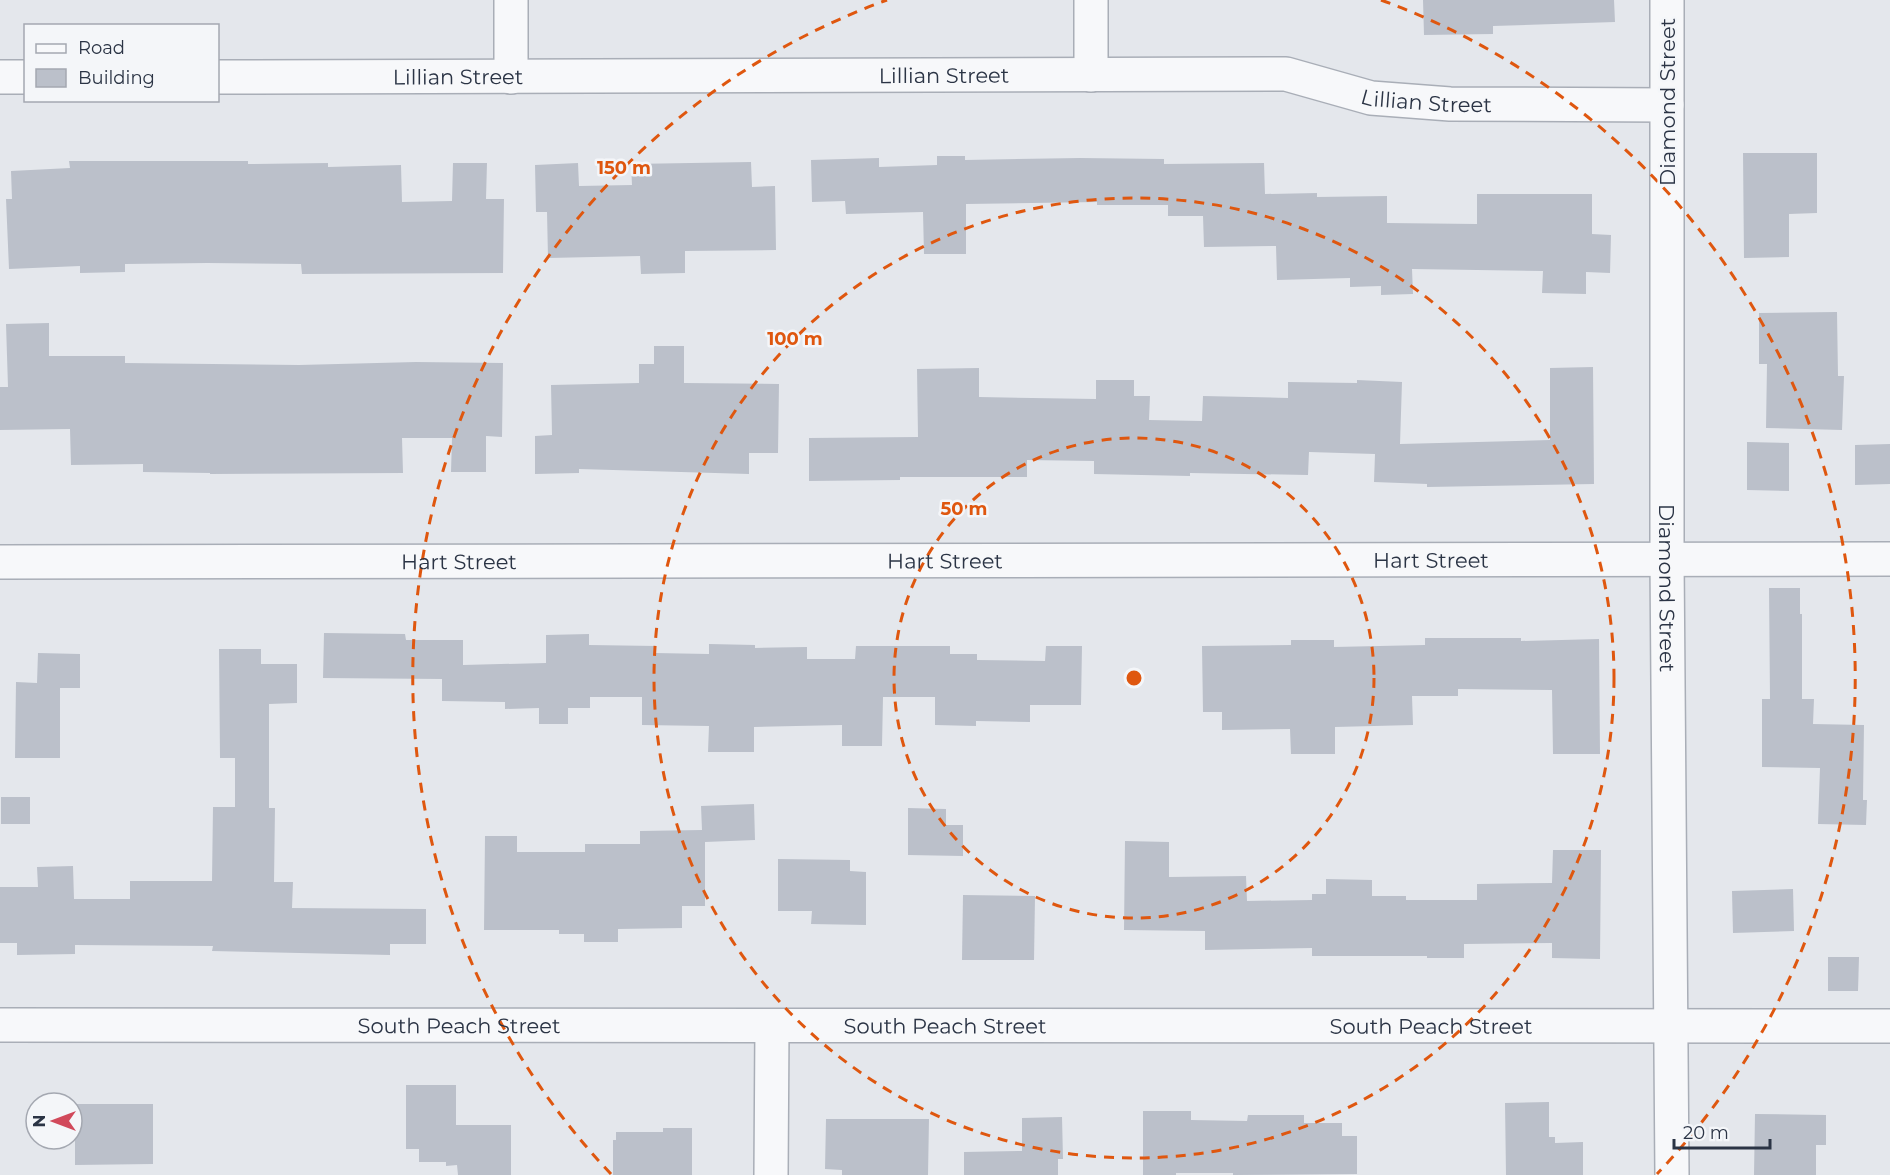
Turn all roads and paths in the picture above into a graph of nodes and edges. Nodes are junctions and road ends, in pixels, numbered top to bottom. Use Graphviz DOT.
graph roads {
  1 [pos="511,0"];
  2 [pos="1091,0"];
  3 [pos="1667,0"];
  4 [pos="1091,75"];
  5 [pos="0,77"];
  6 [pos="24,77"];
  7 [pos="219,77"];
  8 [pos="511,77"];
  9 [pos="1667,105"];
  10 [pos="1890,559"];
  11 [pos="1667,560"];
  12 [pos="0,562"];
  13 [pos="0,1025"];
  14 [pos="1672,1026"];
  15 [pos="1890,1026"];
  16 [pos="772,1027"];
  17 [pos="771,1175"];
  18 [pos="1672,1175"];
  1 -- 8 [label="street"];
  2 -- 4 [label="street"];
  3 -- 9 [label="street, Diamond Street"];
  4 -- 8 [label="street, Lillian Street"];
  4 -- 9 [label="street, Lillian Street"];
  5 -- 6 [label="street"];
  7 -- 8 [label="street, Lillian Street"];
  9 -- 11 [label="street, Diamond Street"];
  10 -- 11 [label="street, Hart Street"];
  11 -- 12 [label="street, Hart Street"];
  11 -- 14 [label="street, Diamond Street"];
  13 -- 16 [label="street, South Peach Street"];
  14 -- 15 [label="street, South Peach Street"];
  14 -- 16 [label="street, South Peach Street"];
  14 -- 18 [label="street, Diamond Street"];
  16 -- 17 [label="street"];
}
